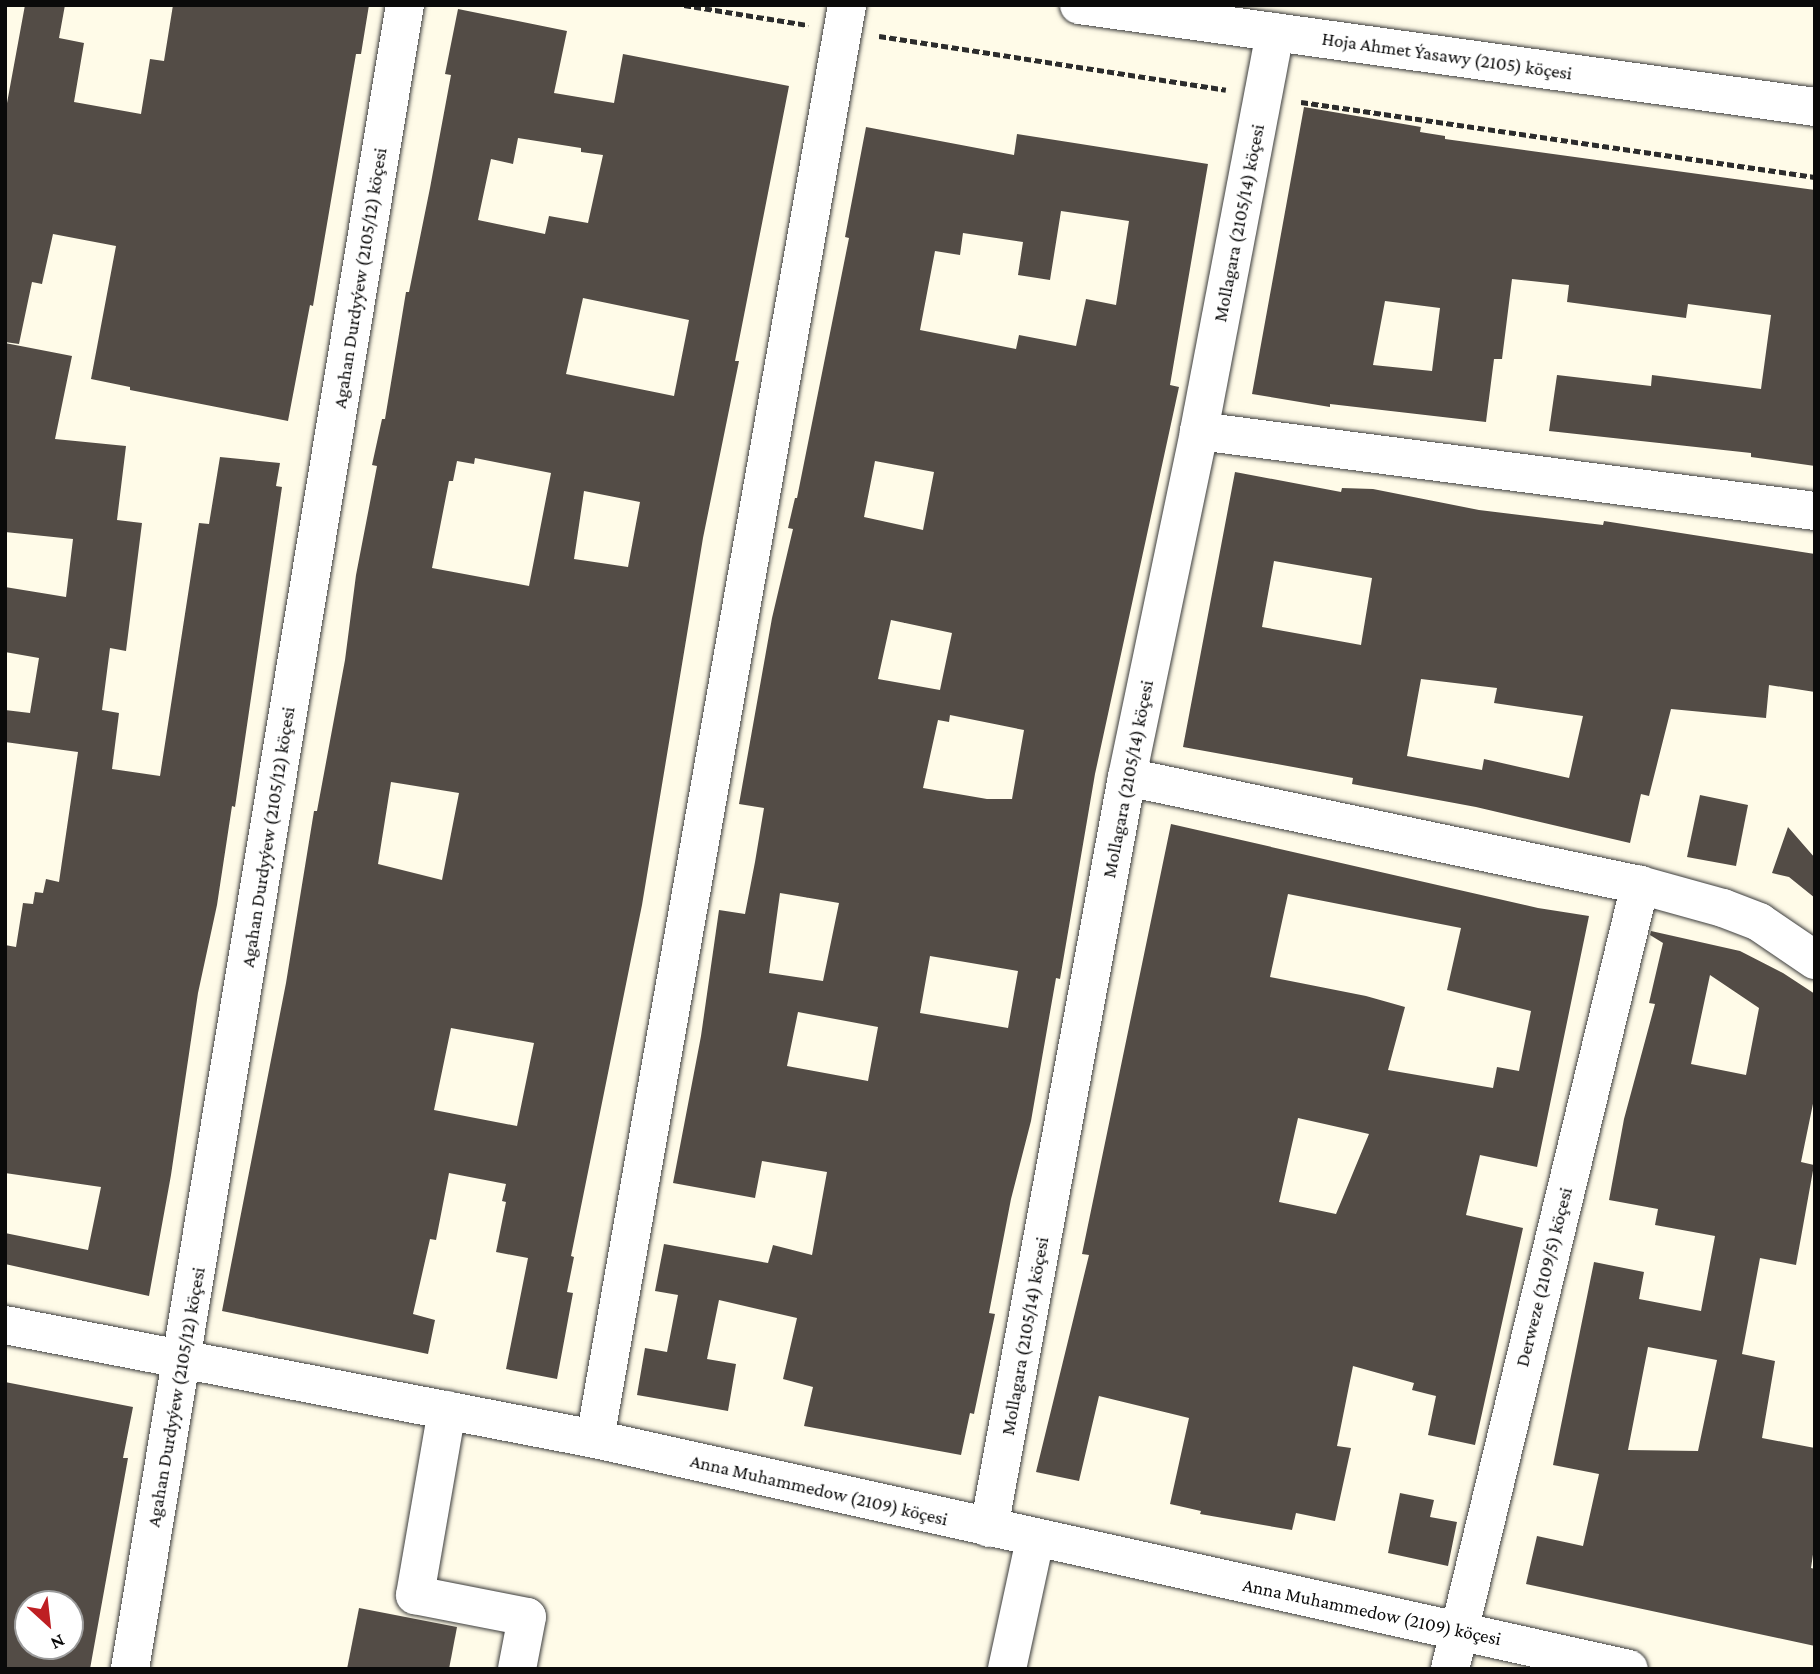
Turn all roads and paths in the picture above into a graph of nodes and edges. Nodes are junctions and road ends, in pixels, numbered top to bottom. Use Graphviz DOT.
graph roads {
  1 [pos="405,5"];
  2 [pos="847,5"];
  3 [pos="1079,5"];
  4 [pos="1212,15"];
  5 [pos="1275,32"];
  6 [pos="1815,107"];
  7 [pos="1199,431"];
  8 [pos="1815,512"];
  9 [pos="1127,777"];
  10 [pos="1640,885"];
  11 [pos="1815,960"];
  12 [pos="5,1325"];
  13 [pos="182,1360"];
  14 [pos="447,1410"];
  15 [pos="595,1439"];
  16 [pos="989,1528"];
  17 [pos="1034,1539"];
  18 [pos="1458,1629"];
  19 [pos="130,1669"];
  20 [pos="517,1669"];
  21 [pos="1007,1669"];
  22 [pos="1450,1669"];
  23 [pos="1629,1669"];
  1 -- 13 [label="street, Agahan Durdyýew (2105/12) köçesi"];
  2 -- 15 [label="street"];
  3 -- 4 [label="street, Hoja Ahmet Ýasawy (2105) köçesi"];
  4 -- 5 [label="street, Hoja Ahmet Ýasawy (2105) köçesi"];
  5 -- 6 [label="street, Hoja Ahmet Ýasawy (2105) köçesi"];
  5 -- 7 [label="street, Mollagara (2105/14) köçesi"];
  7 -- 8 [label="street"];
  7 -- 9 [label="street, Mollagara (2105/14) köçesi"];
  9 -- 10 [label="street"];
  9 -- 16 [label="street, Mollagara (2105/14) köçesi"];
  10 -- 11 [label="street"];
  10 -- 18 [label="street, Derweze (2109/5) köçesi"];
  12 -- 13 [label="street, Anna Muhammedow (2109) köçesi"];
  13 -- 14 [label="street, Anna Muhammedow (2109) köçesi"];
  13 -- 19 [label="street, Agahan Durdyýew (2105/12) köçesi"];
  14 -- 15 [label="street, Anna Muhammedow (2109) köçesi"];
  14 -- 20 [label="street"];
  15 -- 16 [label="street, Anna Muhammedow (2109) köçesi"];
  16 -- 17 [label="street, Anna Muhammedow (2109) köçesi"];
  17 -- 18 [label="street, Anna Muhammedow (2109) köçesi"];
  17 -- 21 [label="street"];
  18 -- 22 [label="street, Derweze (2109/5) köçesi"];
  18 -- 23 [label="street, Anna Muhammedow (2109) köçesi"];
}
